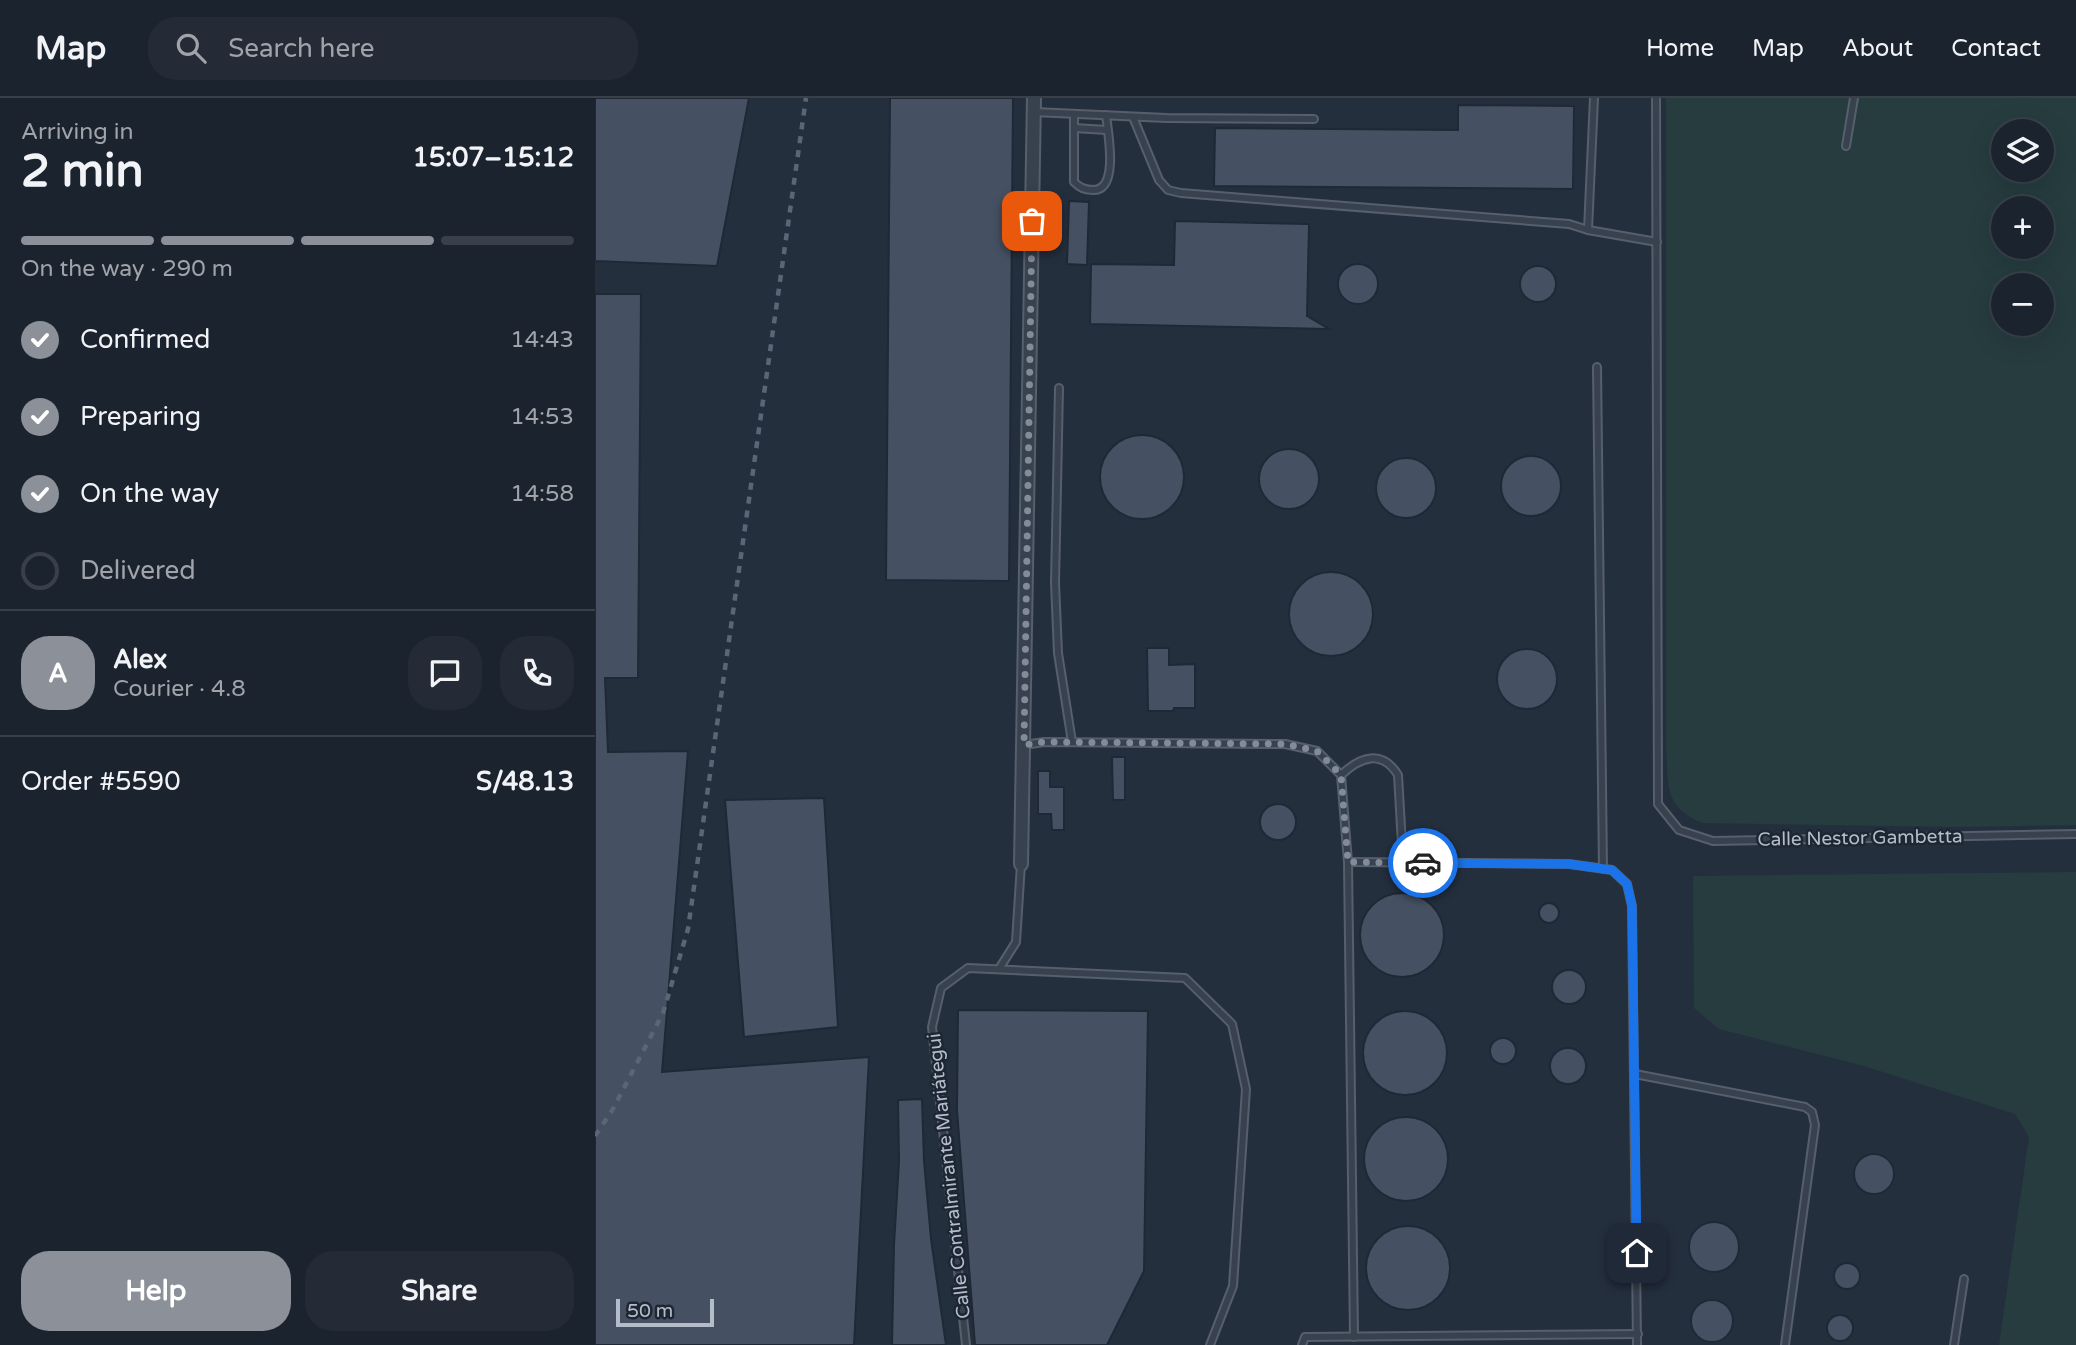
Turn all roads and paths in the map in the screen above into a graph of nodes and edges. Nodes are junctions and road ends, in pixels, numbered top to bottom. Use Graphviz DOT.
graph roads {
  1 [pos="1034,98"];
  2 [pos="1594,98"];
  3 [pos="1656,98"];
  4 [pos="1854,98"];
  5 [pos="1034,112"];
  6 [pos="1074,114"];
  7 [pos="1106,115"];
  8 [pos="1133,117"];
  9 [pos="1314,119"];
  10 [pos="1074,128"];
  11 [pos="1107,130"];
  12 [pos="1846,146"];
  13 [pos="1588,230"];
  14 [pos="1657,242"];
  15 [pos="1597,367"];
  16 [pos="1059,388"];
  17 [pos="1072,742"];
  18 [pos="1024,745"];
  19 [pos="1341,775"];
  20 [pos="2076,834"];
  21 [pos="1348,862"];
  22 [pos="1403,862"];
  23 [pos="1021,864"];
  24 [pos="1604,869"];
  25 [pos="999,969"];
  26 [pos="1635,1074"];
  27 [pos="1964,1279"];
  28 [pos="1638,1334"];
  29 [pos="1354,1337"];
  30 [pos="966,1345"];
  31 [pos="1210,1345"];
  32 [pos="1301,1345"];
  33 [pos="1637,1345"];
  34 [pos="1785,1345"];
  35 [pos="1954,1345"];
  1 -- 5 [label="street"];
  2 -- 13 [label="lane"];
  3 -- 14 [label="lane"];
  4 -- 12 [label="lane"];
  5 -- 6 [label="lane"];
  5 -- 18 [label="street"];
  6 -- 7 [label="lane"];
  6 -- 10 [label="lane"];
  7 -- 8 [label="lane"];
  7 -- 11 [label="lane"];
  8 -- 9 [label="lane"];
  8 -- 13 [label="lane"];
  10 -- 11 [label="lane"];
  10 -- 11 [label="lane"];
  13 -- 14 [label="lane"];
  14 -- 20 [label="lane, Calle Nestor Gambetta"];
  15 -- 24 [label="lane"];
  16 -- 17 [label="lane"];
  17 -- 18 [label="lane"];
  17 -- 19 [label="lane"];
  18 -- 23 [label="street"];
  19 -- 21 [label="lane"];
  19 -- 22 [label="lane"];
  21 -- 22 [label="lane"];
  21 -- 29 [label="lane"];
  22 -- 24 [label="lane"];
  23 -- 25 [label="lane"];
  24 -- 26 [label="lane"];
  25 -- 30 [label="lane, Calle Contralmirante Mariátegui"];
  25 -- 31 [label="lane, Calle Contralmirante Mariátegui"];
  26 -- 28 [label="lane"];
  26 -- 34 [label="lane"];
  27 -- 35 [label="lane"];
  28 -- 29 [label="lane"];
  28 -- 33 [label="lane"];
  29 -- 32 [label="lane"];
}
